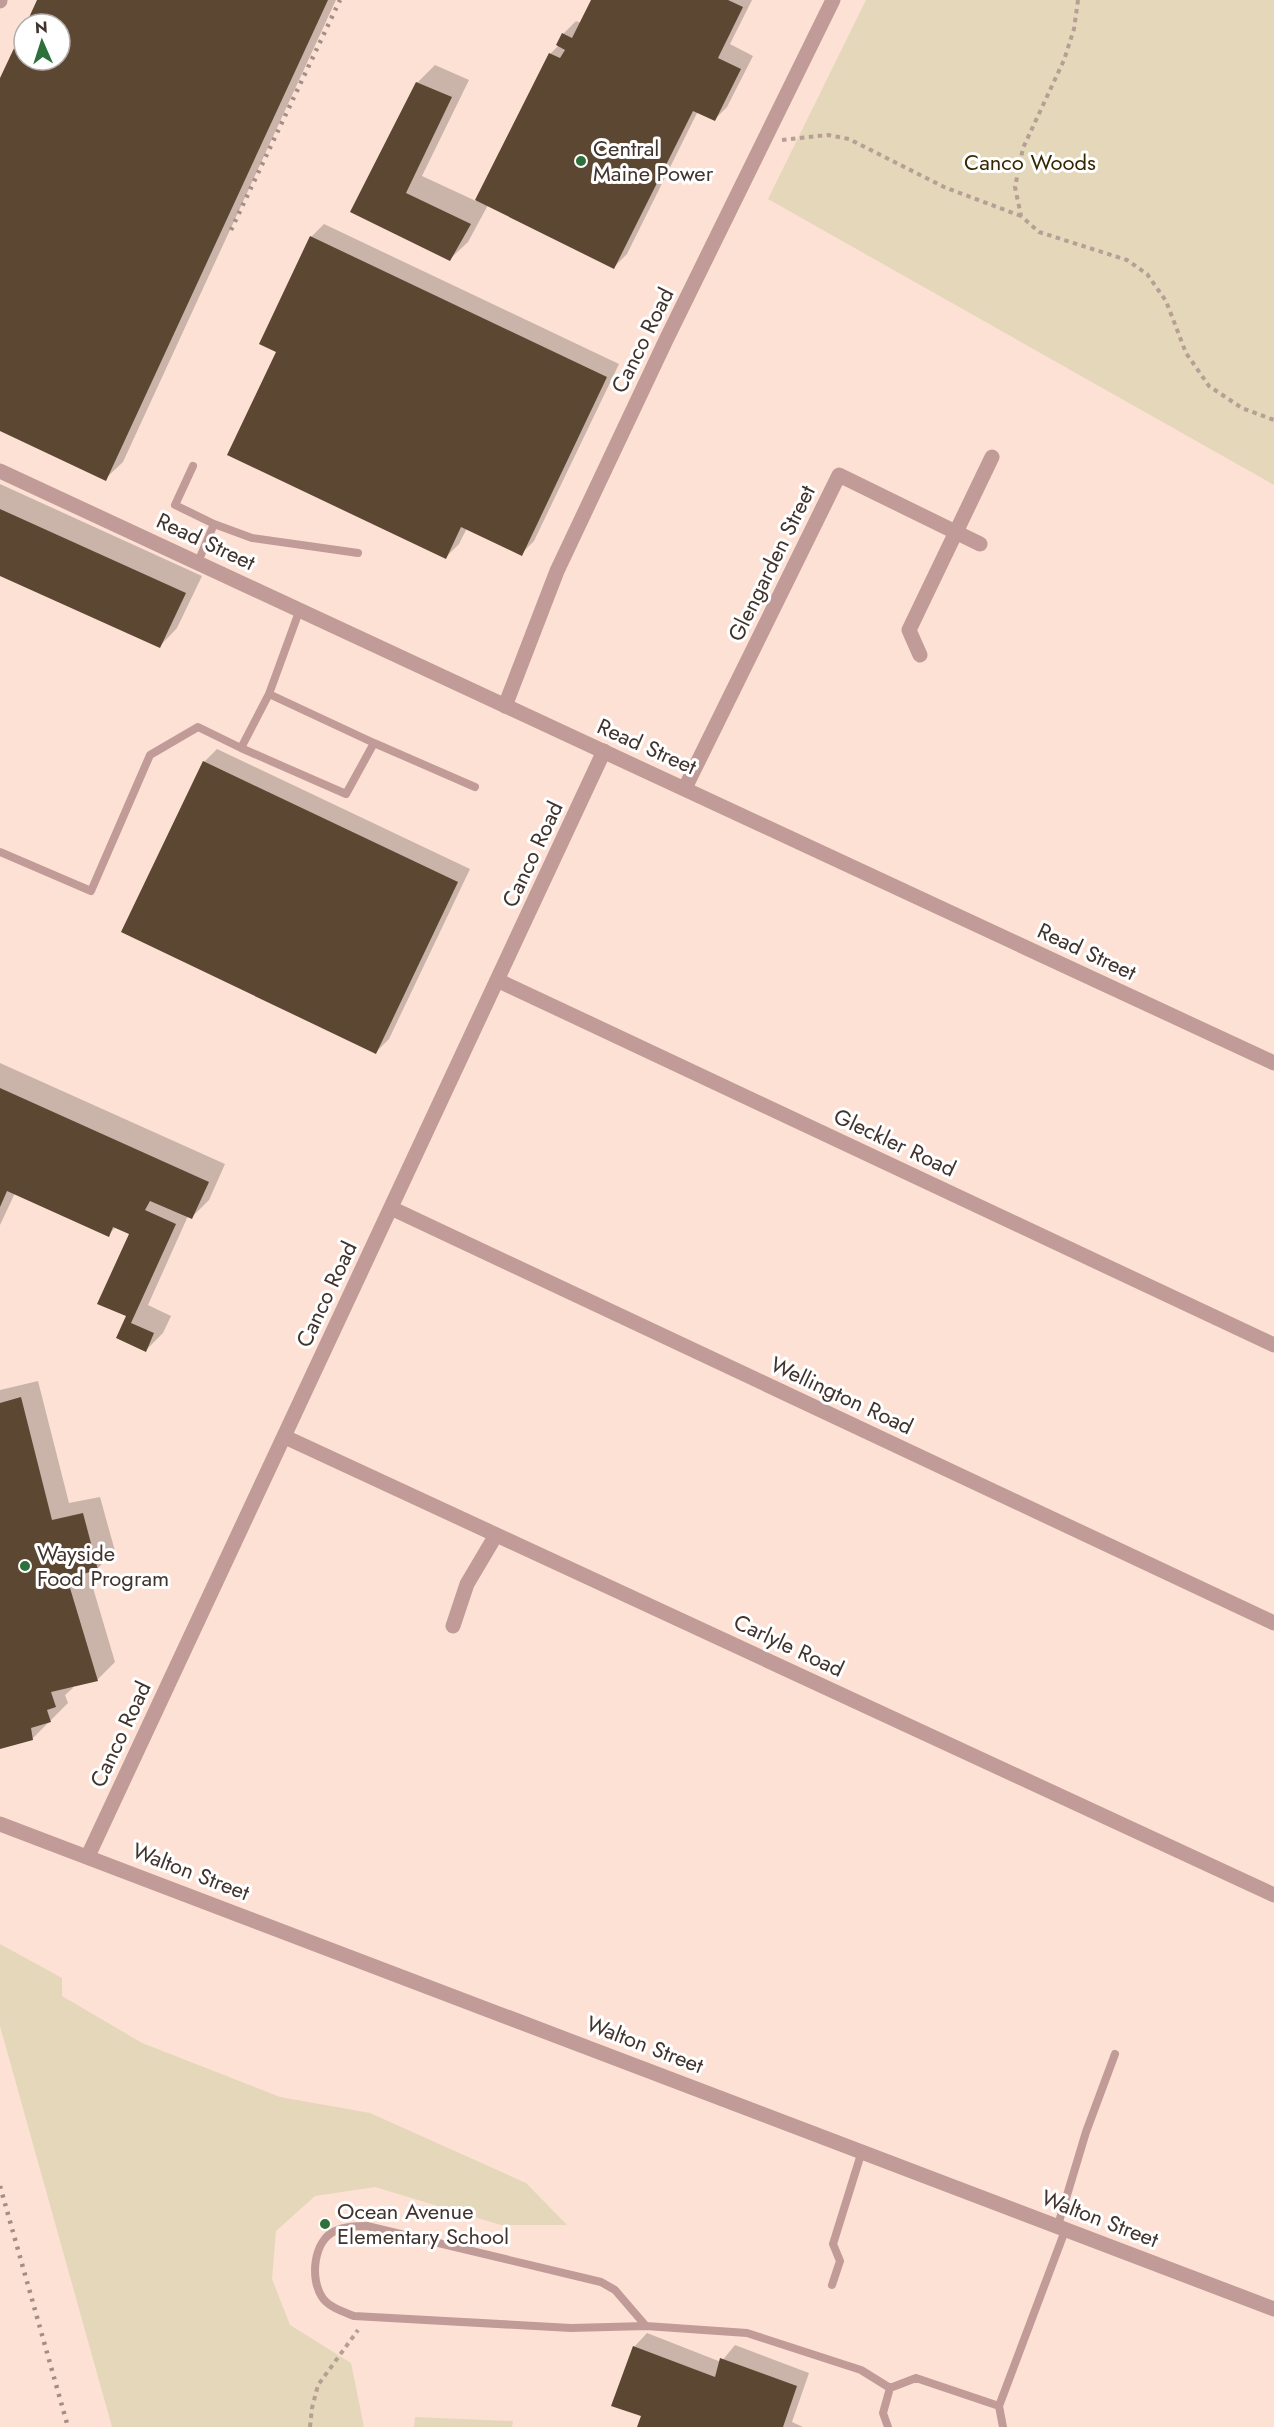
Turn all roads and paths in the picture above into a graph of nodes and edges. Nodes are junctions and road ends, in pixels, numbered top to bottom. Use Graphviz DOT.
graph roads {
  1 [pos="833,0"];
  2 [pos="1078,0"];
  3 [pos="763,142"];
  4 [pos="1022,216"];
  5 [pos="1274,420"];
  6 [pos="992,458"];
  7 [pos="193,466"];
  8 [pos="0,471"];
  9 [pos="214,524"];
  10 [pos="956,531"];
  11 [pos="980,544"];
  12 [pos="358,553"];
  13 [pos="198,562"];
  14 [pos="300,609"];
  15 [pos="920,655"];
  16 [pos="269,694"];
  17 [pos="506,706"];
  18 [pos="374,743"];
  19 [pos="242,748"];
  20 [pos="604,751"];
  21 [pos="475,787"];
  22 [pos="685,788"];
  23 [pos="0,852"];
  24 [pos="497,980"];
  25 [pos="1274,1063"];
  26 [pos="391,1208"];
  27 [pos="1274,1345"];
  28 [pos="285,1437"];
  29 [pos="496,1535"];
  30 [pos="1274,1623"];
  31 [pos="453,1626"];
  32 [pos="0,1824"];
  33 [pos="88,1856"];
  34 [pos="1274,1895"];
  35 [pos="1114,2054"];
  36 [pos="862,2151"];
  37 [pos="1062,2227"];
  38 [pos="832,2285"];
  39 [pos="1274,2309"];
  40 [pos="646,2326"];
  41 [pos="359,2330"];
  42 [pos="890,2388"];
  43 [pos="999,2406"];
  44 [pos="310,2427"];
  45 [pos="888,2427"];
  46 [pos="1003,2427"];
  1 -- 3 [label="street, Canco Road"];
  2 -- 4 [label="path"];
  3 -- 4 [label="path"];
  3 -- 17 [label="street, Canco Road"];
  4 -- 5 [label="path"];
  6 -- 10 [label="street"];
  7 -- 9 [label="lane"];
  8 -- 13 [label="street, Read Street"];
  9 -- 12 [label="lane"];
  9 -- 13 [label="lane"];
  10 -- 11 [label="street"];
  10 -- 15 [label="street"];
  10 -- 22 [label="street, Glengarden Street"];
  13 -- 14 [label="street, Read Street"];
  14 -- 16 [label="lane"];
  14 -- 17 [label="street, Read Street"];
  16 -- 18 [label="lane"];
  16 -- 19 [label="lane"];
  17 -- 20 [label="street, Read Street"];
  18 -- 19 [label="lane"];
  18 -- 21 [label="lane"];
  19 -- 23 [label="lane"];
  20 -- 22 [label="street, Read Street"];
  20 -- 24 [label="street, Canco Road"];
  22 -- 25 [label="street, Read Street"];
  24 -- 26 [label="street, Canco Road"];
  24 -- 27 [label="street, Gleckler Road"];
  26 -- 28 [label="street, Canco Road"];
  26 -- 30 [label="street, Wellington Road"];
  28 -- 29 [label="street, Carlyle Road"];
  28 -- 33 [label="street, Canco Road"];
  29 -- 31 [label="street"];
  29 -- 34 [label="street, Carlyle Road"];
  32 -- 33 [label="street, Walton Street"];
  33 -- 36 [label="street, Walton Street"];
  35 -- 37 [label="lane"];
  36 -- 37 [label="street, Walton Street"];
  36 -- 38 [label="lane"];
  37 -- 39 [label="street, Walton Street"];
  37 -- 43 [label="lane"];
  40 -- 40 [label="lane"];
  40 -- 42 [label="lane"];
  41 -- 44 [label="path"];
  42 -- 43 [label="lane"];
  42 -- 45 [label="lane"];
  43 -- 46 [label="lane"];
}
